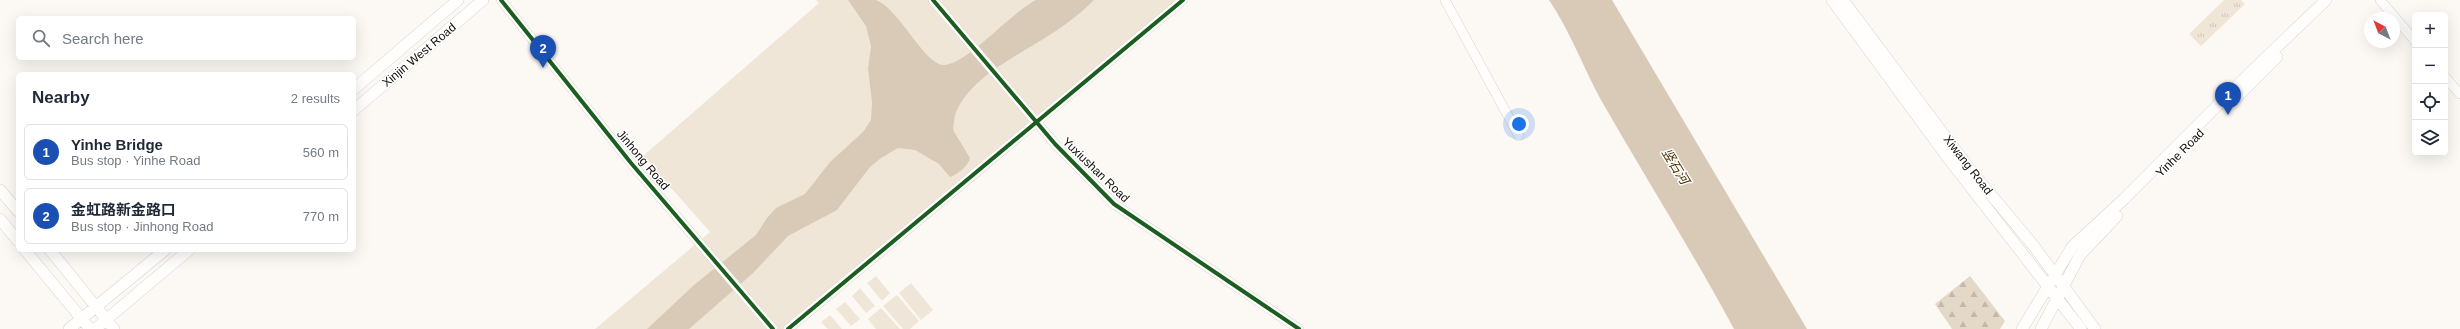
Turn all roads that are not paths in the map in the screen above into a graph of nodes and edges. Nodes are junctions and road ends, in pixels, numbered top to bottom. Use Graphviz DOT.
graph roads {
  1 [pos="458,0"];
  2 [pos="483,0"];
  3 [pos="501,0"];
  4 [pos="933,0"];
  5 [pos="1183,0"];
  6 [pos="1445,0"];
  7 [pos="1832,0"];
  8 [pos="1843,0"];
  9 [pos="2326,0"];
  10 [pos="2335,0"];
  11 [pos="2380,0"];
  12 [pos="2412,37"];
  13 [pos="2448,80"];
  14 [pos="356,87"];
  15 [pos="2460,94"];
  16 [pos="356,108"];
  17 [pos="1035,122"];
  18 [pos="1519,136"];
  19 [pos="0,190"];
  20 [pos="16,209"];
  21 [pos="0,219"];
  22 [pos="16,239"];
  23 [pos="27,252"];
  24 [pos="52,252"];
  25 [pos="163,252"];
  26 [pos="187,252"];
  27 [pos="2054,273"];
  28 [pos="2048,286"];
  29 [pos="2065,286"];
  30 [pos="2058,300"];
  31 [pos="98,307"];
  32 [pos="81,319"];
  33 [pos="107,320"];
  34 [pos="69,329"];
  35 [pos="90,329"];
  36 [pos="95,329"];
  37 [pos="114,329"];
  38 [pos="773,329"];
  39 [pos="788,329"];
  40 [pos="1299,329"];
  41 [pos="2022,329"];
  42 [pos="2041,329"];
  43 [pos="2080,329"];
  44 [pos="2095,329"];
  1 -- 14 [label="main road, Xinjin West Road"];
  2 -- 16 [label="main road, Xinjin West Road"];
  3 -- 38 [label="street, Jinhong Road"];
  4 -- 17 [label="street, Yuxiushan Road"];
  5 -- 17 [label="street"];
  6 -- 18 [label="street"];
  7 -- 28 [label="main road, Xiwang Road"];
  8 -- 27 [label="main road, Xiwang Road"];
  9 -- 27 [label="main road, Yinhe Road"];
  10 -- 29 [label="main road, Yinhe Road"];
  11 -- 12 [label="street"];
  13 -- 15 [label="street"];
  17 -- 39 [label="street"];
  17 -- 40 [label="street, Yuxiushan Road"];
  19 -- 20 [label="main road"];
  21 -- 22 [label="main road"];
  23 -- 32 [label="main road"];
  24 -- 31 [label="main road"];
  25 -- 31 [label="main road"];
  26 -- 33 [label="main road"];
  27 -- 28 [label="main road, Yinhe Road"];
  27 -- 29 [label="main road, Xiwang Road"];
  28 -- 30 [label="main road, Xiwang Road"];
  28 -- 41 [label="main road, Yinhe Road"];
  29 -- 30 [label="main road, Yinhe Road"];
  29 -- 44 [label="main road, Xiwang Road"];
  30 -- 42 [label="main road, Yinhe Road"];
  30 -- 43 [label="main road, Xiwang Road"];
  31 -- 32 [label="main road"];
  31 -- 33 [label="main road"];
  32 -- 34 [label="main road"];
  32 -- 35 [label="main road"];
  33 -- 36 [label="main road"];
  33 -- 37 [label="main road"];
}
